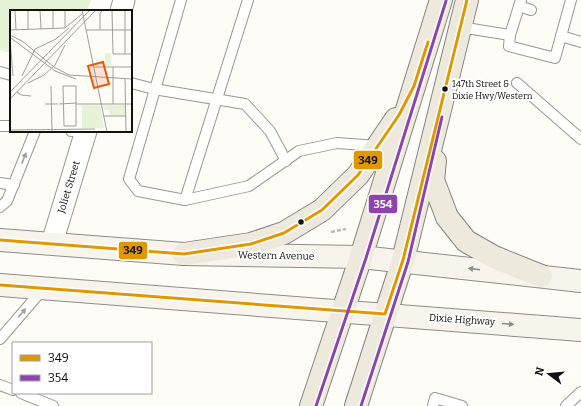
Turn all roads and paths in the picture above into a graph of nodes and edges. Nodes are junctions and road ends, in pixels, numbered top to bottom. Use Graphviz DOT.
graph roads {
  1 [pos="124,0"];
  2 [pos="181,0"];
  3 [pos="248,0"];
  4 [pos="441,0"];
  5 [pos="467,0"];
  6 [pos="571,0"];
  7 [pos="520,3"];
  8 [pos="121,10"];
  9 [pos="532,10"];
  10 [pos="460,27"];
  11 [pos="510,35"];
  12 [pos="561,36"];
  13 [pos="581,42"];
  14 [pos="0,72"];
  15 [pos="10,75"];
  16 [pos="132,83"];
  17 [pos="517,83"];
  18 [pos="414,86"];
  19 [pos="154,89"];
  20 [pos="442,96"];
  21 [pos="217,100"];
  22 [pos="35,132"];
  23 [pos="81,132"];
  24 [pos="581,139"];
  25 [pos="379,146"];
  26 [pos="286,161"];
  27 [pos="0,183"];
  28 [pos="14,185"];
  29 [pos="185,200"];
  30 [pos="0,207"];
  31 [pos="346,228"];
  32 [pos="328,232"];
  33 [pos="0,240"];
  34 [pos="52,243"];
  35 [pos="184,254"];
  36 [pos="361,257"];
  37 [pos="404,260"];
  38 [pos="541,276"];
  39 [pos="581,281"];
  40 [pos="0,285"];
  41 [pos="44,288"];
  42 [pos="343,311"];
  43 [pos="385,314"];
  44 [pos="581,330"];
  45 [pos="0,339"];
  46 [pos="0,385"];
  47 [pos="12,390"];
  48 [pos="581,392"];
  49 [pos="23,394"];
  50 [pos="434,402"];
  51 [pos="53,406"];
  52 [pos="310,406"];
  53 [pos="356,406"];
  54 [pos="462,406"];
  55 [pos="566,406"];
  1 -- 8 [label="street"];
  2 -- 19 [label="lane"];
  3 -- 21 [label="lane"];
  4 -- 18 [label="main road"];
  5 -- 10 [label="main road"];
  6 -- 12 [label="lane"];
  7 -- 9 [label="lane"];
  7 -- 11 [label="lane"];
  10 -- 11 [label="lane"];
  10 -- 20 [label="main road"];
  11 -- 12 [label="lane"];
  12 -- 13 [label="lane"];
  14 -- 15 [label="lane"];
  16 -- 19 [label="lane"];
  17 -- 24 [label="lane"];
  18 -- 25 [label="main road"];
  18 -- 36 [label="main road"];
  19 -- 21 [label="lane"];
  19 -- 29 [label="lane"];
  20 -- 37 [label="main road"];
  20 -- 38 [label="main road"];
  21 -- 26 [label="lane"];
  21 -- 29 [label="lane"];
  28 -- 22 [label="lane, one-way"];
  23 -- 34 [label="street, Joliet Street"];
  25 -- 26 [label="lane"];
  25 -- 35 [label="main road"];
  26 -- 29 [label="lane"];
  27 -- 28 [label="lane"];
  28 -- 30 [label="lane"];
  31 -- 32 [label="path"];
  33 -- 34 [label="main road, Western Avenue"];
  34 -- 35 [label="main road, Western Avenue"];
  35 -- 36 [label="main road, Western Avenue"];
  36 -- 37 [label="main road"];
  36 -- 42 [label="main road"];
  38 -- 37 [label="main road, one-way"];
  37 -- 43 [label="main road"];
  38 -- 39 [label="main road"];
  40 -- 41 [label="main road"];
  41 -- 42 [label="main road"];
  45 -- 41 [label="lane, one-way"];
  42 -- 43 [label="main road, Dixie Highway"];
  42 -- 52 [label="main road"];
  43 -- 44 [label="main road, Dixie Highway, one-way"];
  43 -- 53 [label="main road"];
  46 -- 47 [label="lane"];
  48 -- 55 [label="lane"];
  49 -- 51 [label="lane"];
  50 -- 54 [label="lane"];
}
